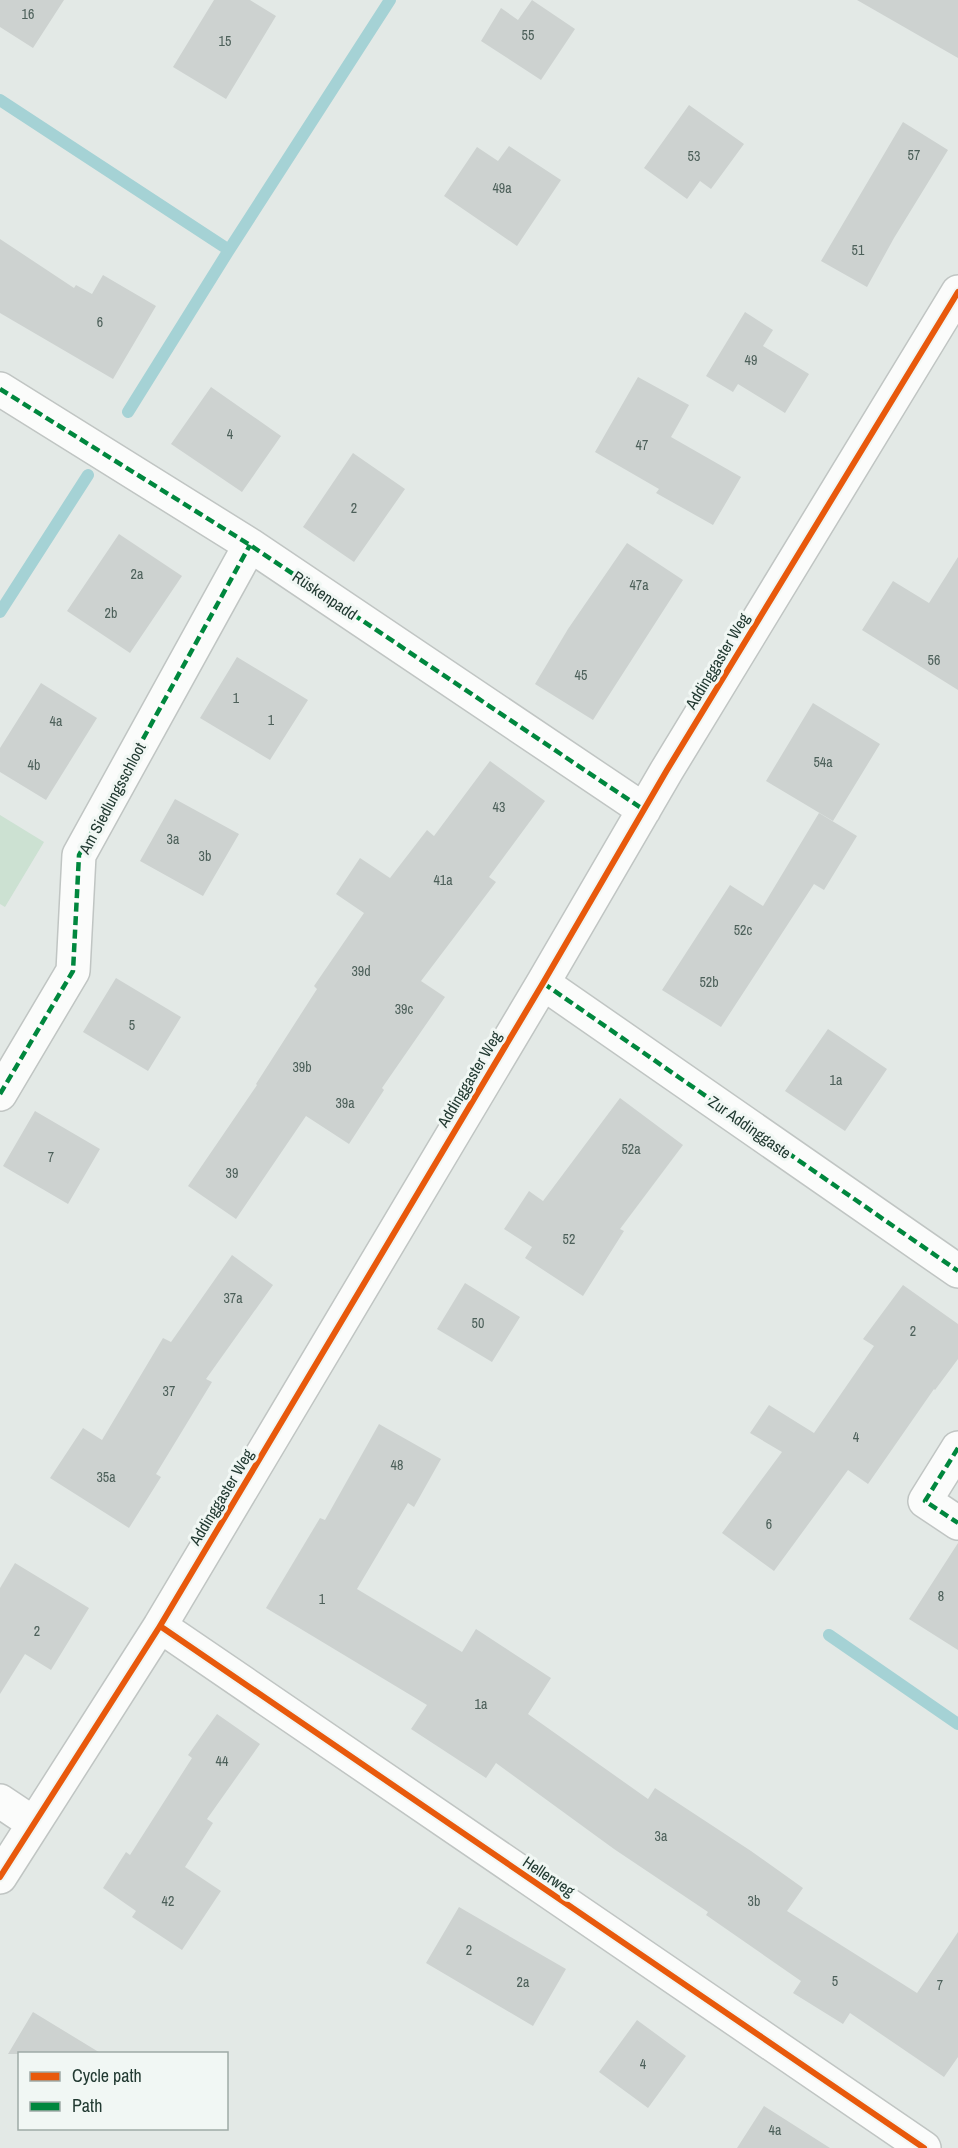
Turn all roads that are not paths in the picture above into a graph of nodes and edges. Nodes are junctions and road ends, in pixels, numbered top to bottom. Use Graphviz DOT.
graph roads {
  1 [pos="958,292"];
  2 [pos="0,389"];
  3 [pos="250,545"];
  4 [pos="644,810"];
  5 [pos="543,982"];
  6 [pos="0,1094"];
  7 [pos="958,1271"];
  8 [pos="958,1448"];
  9 [pos="958,1523"];
  10 [pos="160,1626"];
  11 [pos="0,1801"];
  12 [pos="33,1823"];
  13 [pos="0,1877"];
  14 [pos="924,2148"];
  1 -- 4 [label="street, Addinggaster Weg"];
  2 -- 3 [label="street, Rüskenpadd"];
  3 -- 4 [label="street, Rüskenpadd"];
  3 -- 6 [label="street, Am Siedlungsschloot"];
  4 -- 5 [label="street, Addinggaster Weg"];
  5 -- 7 [label="street, Zur Addinggaste"];
  5 -- 10 [label="street, Addinggaster Weg"];
  8 -- 9 [label="street"];
  10 -- 12 [label="street, Addinggaster Weg"];
  10 -- 14 [label="street, Hellerweg"];
  11 -- 12 [label="street"];
  12 -- 13 [label="street, Addinggaster Weg"];
}
